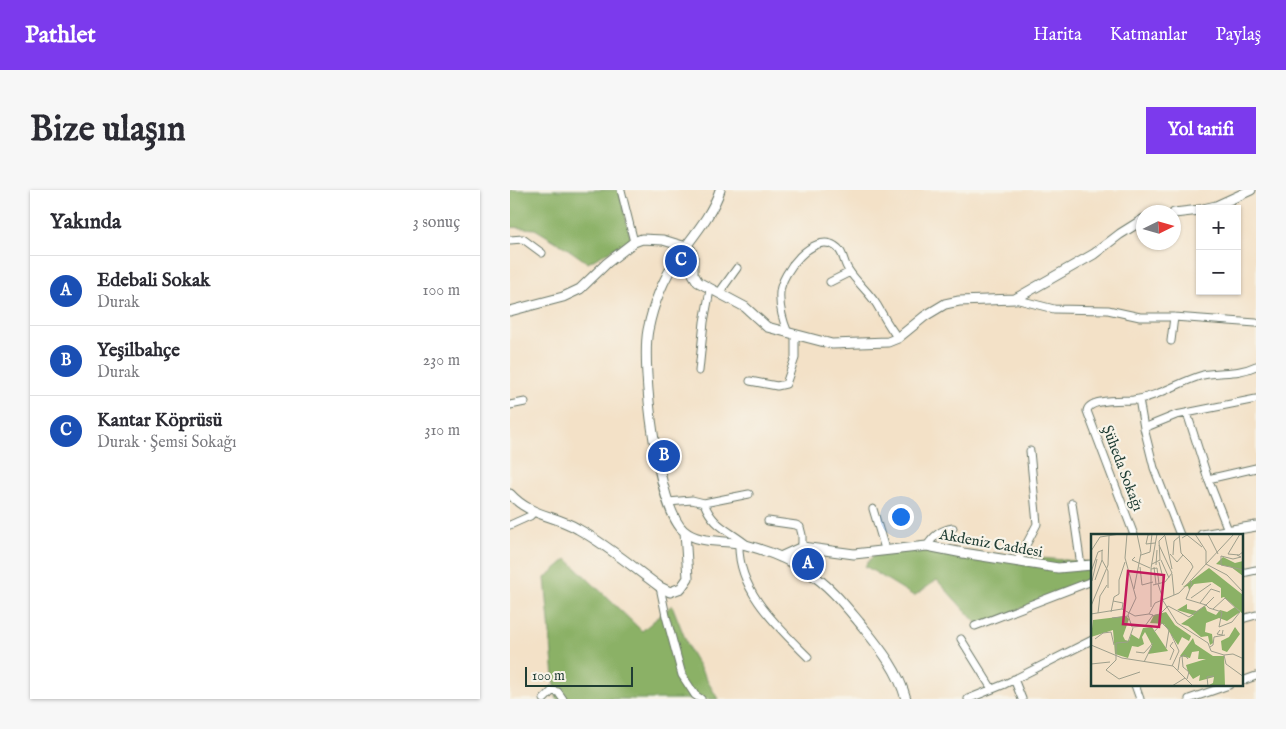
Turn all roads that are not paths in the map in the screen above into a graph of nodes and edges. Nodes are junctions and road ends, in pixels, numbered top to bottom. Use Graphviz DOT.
graph roads {
  1 [pos="621,190"];
  2 [pos="720,190"];
  3 [pos="1251,190"];
  4 [pos="1218,205"];
  5 [pos="1196,210"];
  6 [pos="1181,212"];
  7 [pos="1136,224"];
  8 [pos="510,240"];
  9 [pos="634,242"];
  10 [pos="686,247"];
  11 [pos="542,254"];
  12 [pos="737,268"];
  13 [pos="850,272"];
  14 [pos="830,282"];
  15 [pos="715,292"];
  16 [pos="1015,298"];
  17 [pos="510,311"];
  18 [pos="1174,317"];
  19 [pos="1256,323"];
  20 [pos="792,334"];
  21 [pos="898,338"];
  22 [pos="1171,342"];
  23 [pos="1256,366"];
  24 [pos="699,372"];
  25 [pos="750,381"];
  26 [pos="1139,399"];
  27 [pos="1256,399"];
  28 [pos="525,402"];
  29 [pos="510,405"];
  30 [pos="1188,413"];
  31 [pos="1144,428"];
  32 [pos="1030,451"];
  33 [pos="1256,468"];
  34 [pos="1208,479"];
  35 [pos="510,494"];
  36 [pos="750,494"];
  37 [pos="668,502"];
  38 [pos="704,503"];
  39 [pos="1072,503"];
  40 [pos="873,509"];
  41 [pos="534,512"];
  42 [pos="768,521"];
  43 [pos="510,525"];
  44 [pos="1256,526"];
  45 [pos="953,528"];
  46 [pos="1228,530"];
  47 [pos="685,532"];
  48 [pos="1134,534"];
  49 [pos="1180,534"];
  50 [pos="1207,534"];
  51 [pos="744,544"];
  52 [pos="927,546"];
  53 [pos="802,548"];
  54 [pos="885,549"];
  55 [pos="780,557"];
  56 [pos="1017,562"];
  57 [pos="1091,565"];
  58 [pos="1081,566"];
  59 [pos="1091,580"];
  60 [pos="660,587"];
  61 [pos="975,626"];
  62 [pos="961,639"];
  63 [pos="1091,640"];
  64 [pos="808,657"];
  65 [pos="1014,679"];
  66 [pos="1136,687"];
  67 [pos="1225,687"];
  68 [pos="992,689"];
  69 [pos="1209,696"];
  70 [pos="544,699"];
  71 [pos="562,699"];
  72 [pos="701,699"];
  73 [pos="906,699"];
  74 [pos="968,699"];
  75 [pos="1022,699"];
  76 [pos="1140,699"];
  77 [pos="1190,699"];
  1 -- 9 [label="street"];
  2 -- 10 [label="street"];
  3 -- 4 [label="street"];
  5 -- 6 [label="street"];
  7 -- 16 [label="street"];
  8 -- 11 [label="street"];
  9 -- 10 [label="street"];
  9 -- 17 [label="street"];
  10 -- 15 [label="street"];
  10 -- 37 [label="street"];
  12 -- 15 [label="street"];
  13 -- 14 [label="street"];
  13 -- 20 [label="street"];
  13 -- 21 [label="street"];
  15 -- 20 [label="street"];
  15 -- 24 [label="street"];
  16 -- 18 [label="street"];
  16 -- 21 [label="street"];
  18 -- 19 [label="street"];
  18 -- 22 [label="street"];
  20 -- 21 [label="street"];
  20 -- 25 [label="street"];
  23 -- 26 [label="street"];
  26 -- 31 [label="street"];
  26 -- 48 [label="street, Şüheda Sokağı"];
  27 -- 30 [label="street"];
  28 -- 29 [label="street"];
  30 -- 31 [label="street"];
  30 -- 34 [label="street"];
  31 -- 49 [label="street"];
  32 -- 56 [label="street"];
  33 -- 34 [label="street"];
  34 -- 46 [label="street"];
  35 -- 41 [label="street"];
  36 -- 38 [label="street"];
  37 -- 38 [label="street"];
  37 -- 47 [label="street"];
  38 -- 51 [label="street"];
  39 -- 58 [label="street"];
  40 -- 54 [label="street"];
  41 -- 43 [label="street"];
  41 -- 60 [label="street"];
  42 -- 53 [label="street"];
  44 -- 46 [label="street"];
  45 -- 52 [label="street"];
  46 -- 50 [label="street"];
  47 -- 51 [label="street"];
  47 -- 60 [label="street"];
  51 -- 55 [label="street"];
  51 -- 64 [label="street"];
  52 -- 54 [label="street, Akdeniz Caddesi"];
  52 -- 56 [label="street, Akdeniz Caddesi"];
  53 -- 54 [label="street, Akdeniz Caddesi"];
  53 -- 55 [label="street"];
  55 -- 73 [label="street"];
  56 -- 58 [label="street, Akdeniz Caddesi"];
  57 -- 58 [label="street, Akdeniz Caddesi"];
  59 -- 61 [label="street"];
  60 -- 72 [label="street"];
  62 -- 68 [label="street"];
  63 -- 65 [label="street"];
  65 -- 68 [label="street"];
  65 -- 75 [label="street"];
  66 -- 76 [label="street"];
  67 -- 69 [label="street"];
  68 -- 74 [label="street"];
  69 -- 77 [label="street"];
  70 -- 71 [label="street"];
}
